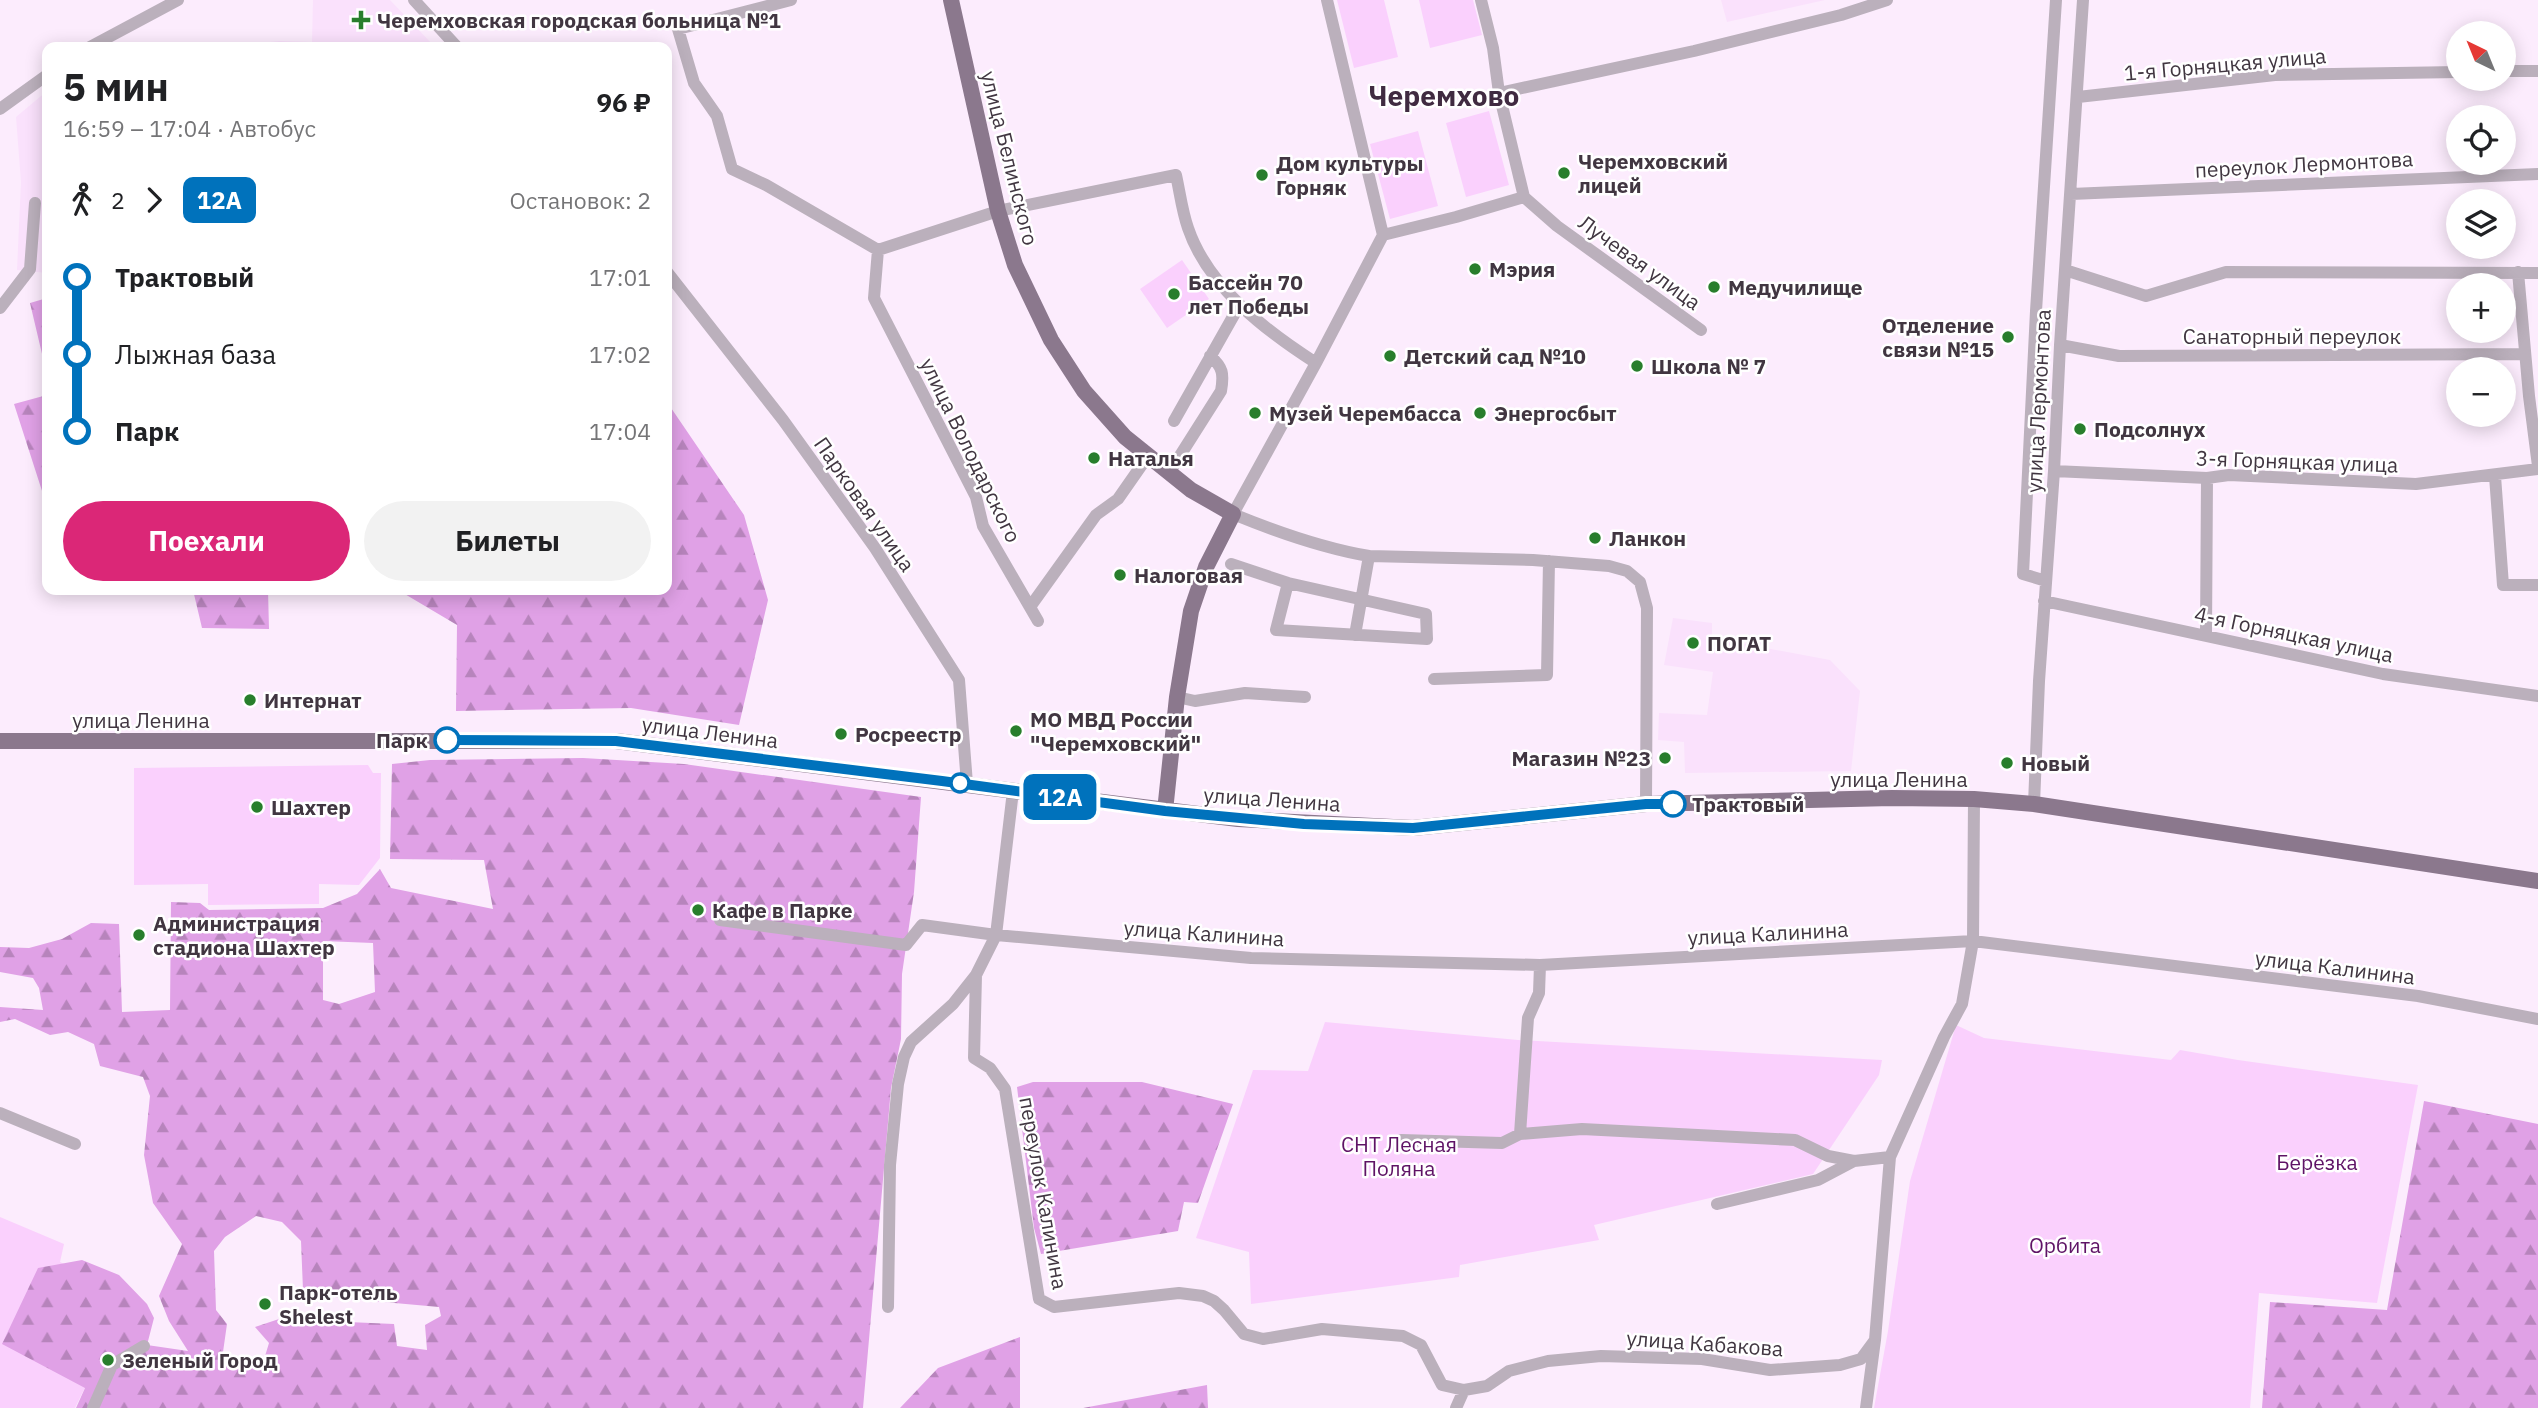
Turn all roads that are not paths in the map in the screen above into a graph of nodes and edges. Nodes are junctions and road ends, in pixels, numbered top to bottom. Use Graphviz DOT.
graph roads {
  1 [pos="178,0"];
  2 [pos="414,0"];
  3 [pos="791,0"];
  4 [pos="951,0"];
  5 [pos="1327,0"];
  6 [pos="1481,0"];
  7 [pos="1887,0"];
  8 [pos="2056,0"];
  9 [pos="2083,0"];
  10 [pos="99,42"];
  11 [pos="452,42"];
  12 [pos="2516,71"];
  13 [pos="2538,71"];
  14 [pos="2446,72"];
  15 [pos="42,79"];
  16 [pos="1499,93"];
  17 [pos="2078,97"];
  18 [pos="0,109"];
  19 [pos="2538,174"];
  20 [pos="2071,194"];
  21 [pos="1524,197"];
  22 [pos="35,203"];
  23 [pos="998,211"];
  24 [pos="1382,235"];
  25 [pos="878,250"];
  26 [pos="2065,270"];
  27 [pos="2518,272"];
  28 [pos="2538,273"];
  29 [pos="672,278"];
  30 [pos="1239,306"];
  31 [pos="0,308"];
  32 [pos="1701,330"];
  33 [pos="2060,345"];
  34 [pos="2525,354"];
  35 [pos="1210,356"];
  36 [pos="1316,363"];
  37 [pos="2533,396"];
  38 [pos="1174,421"];
  39 [pos="1148,456"];
  40 [pos="2538,468"];
  41 [pos="2054,471"];
  42 [pos="1169,473"];
  43 [pos="2495,476"];
  44 [pos="2207,478"];
  45 [pos="1233,514"];
  46 [pos="1369,556"];
  47 [pos="1549,561"];
  48 [pos="1231,564"];
  49 [pos="2046,581"];
  50 [pos="1288,583"];
  51 [pos="2538,585"];
  52 [pos="1360,600"];
  53 [pos="2044,601"];
  54 [pos="1030,607"];
  55 [pos="1038,621"];
  56 [pos="1355,635"];
  57 [pos="2206,635"];
  58 [pos="1434,678"];
  59 [pos="1305,696"];
  60 [pos="2538,696"];
  61 [pos="1177,697"];
  62 [pos="0,741"];
  63 [pos="967,784"];
  64 [pos="1013,791"];
  65 [pos="1974,799"];
  66 [pos="1646,804"];
  67 [pos="2034,804"];
  68 [pos="1165,811"];
  69 [pos="2538,881"];
  70 [pos="720,920"];
  71 [pos="996,935"];
  72 [pos="1973,942"];
  73 [pos="1540,965"];
  74 [pos="976,975"];
  75 [pos="2538,1019"];
  76 [pos="0,1113"];
  77 [pos="1520,1134"];
  78 [pos="1401,1140"];
  79 [pos="75,1144"];
  80 [pos="1890,1157"];
  81 [pos="1854,1161"];
  82 [pos="1717,1204"];
  83 [pos="888,1307"];
  84 [pos="1875,1340"];
  85 [pos="144,1346"];
  86 [pos="1464,1390"];
  87 [pos="93,1408"];
  88 [pos="1456,1408"];
  89 [pos="1866,1408"];
  1 -- 10 [label="street"];
  2 -- 11 [label="street"];
  3 -- 25 [label="street"];
  4 -- 23 [label="main road, улица Белинского"];
  5 -- 24 [label="street"];
  6 -- 16 [label="street"];
  7 -- 16 [label="street"];
  8 -- 49 [label="street"];
  9 -- 17 [label="street, улица Лермонтова"];
  12 -- 13 [label="street"];
  14 -- 17 [label="street, 1-я Горняцкая улица"];
  15 -- 18 [label="street"];
  16 -- 21 [label="street"];
  17 -- 20 [label="street, улица Лермонтова"];
  19 -- 20 [label="street, переулок Лермонтова"];
  20 -- 26 [label="street, улица Лермонтова"];
  21 -- 24 [label="street"];
  21 -- 32 [label="street, Лучевая улица"];
  22 -- 31 [label="street"];
  23 -- 25 [label="street"];
  23 -- 30 [label="street"];
  23 -- 39 [label="main road, улица Белинского"];
  24 -- 36 [label="street"];
  25 -- 54 [label="street, улица Володарского"];
  26 -- 27 [label="street"];
  26 -- 33 [label="street, улица Лермонтова"];
  27 -- 28 [label="street"];
  27 -- 34 [label="street"];
  29 -- 63 [label="street, Парковая улица"];
  30 -- 35 [label="street"];
  30 -- 36 [label="street"];
  33 -- 34 [label="street, Санаторный переулок"];
  33 -- 41 [label="street, улица Лермонтова"];
  34 -- 37 [label="street"];
  35 -- 38 [label="street"];
  35 -- 42 [label="street"];
  36 -- 45 [label="street"];
  37 -- 40 [label="street"];
  39 -- 42 [label="main road, улица Белинского"];
  39 -- 54 [label="street"];
  40 -- 43 [label="street, 3-я Горняцкая улица"];
  41 -- 44 [label="street, 3-я Горняцкая улица"];
  41 -- 49 [label="street, улица Лермонтова"];
  42 -- 45 [label="main road, улица Белинского"];
  43 -- 44 [label="street, 3-я Горняцкая улица"];
  43 -- 51 [label="street"];
  44 -- 57 [label="street"];
  45 -- 46 [label="street, улица Белинского"];
  45 -- 61 [label="main road"];
  46 -- 47 [label="street, улица Белинского"];
  46 -- 52 [label="street"];
  47 -- 58 [label="street"];
  47 -- 66 [label="street, улица Белинского"];
  48 -- 50 [label="street"];
  49 -- 53 [label="street, улица Лермонтова"];
  50 -- 52 [label="street"];
  50 -- 56 [label="street"];
  52 -- 56 [label="street"];
  52 -- 56 [label="street"];
  53 -- 57 [label="street, 4-я Горняцкая улица"];
  53 -- 67 [label="street, улица Лермонтова"];
  54 -- 55 [label="street, улица Володарского"];
  57 -- 60 [label="street, 4-я Горняцкая улица"];
  59 -- 61 [label="street"];
  61 -- 68 [label="main road"];
  62 -- 63 [label="main road, улица Ленина"];
  63 -- 64 [label="main road, улица Ленина"];
  64 -- 68 [label="main road, улица Ленина"];
  64 -- 71 [label="street"];
  65 -- 66 [label="main road, улица Ленина"];
  65 -- 67 [label="main road, улица Ленина"];
  65 -- 72 [label="street"];
  66 -- 68 [label="main road, улица Ленина"];
  67 -- 69 [label="main road, улица Ленина"];
  70 -- 71 [label="street, улица Калинина"];
  71 -- 73 [label="street, улица Калинина"];
  71 -- 74 [label="street"];
  72 -- 73 [label="street, улица Калинина"];
  72 -- 75 [label="street, улица Калинина"];
  72 -- 80 [label="street"];
  73 -- 77 [label="street"];
  74 -- 83 [label="street"];
  74 -- 86 [label="street, переулок Калинина"];
  76 -- 79 [label="street"];
  77 -- 78 [label="street"];
  77 -- 81 [label="street"];
  80 -- 81 [label="street"];
  80 -- 84 [label="street"];
  81 -- 82 [label="street"];
  84 -- 86 [label="street, улица Кабакова"];
  84 -- 89 [label="street"];
  85 -- 87 [label="street"];
  86 -- 88 [label="street"];
}
